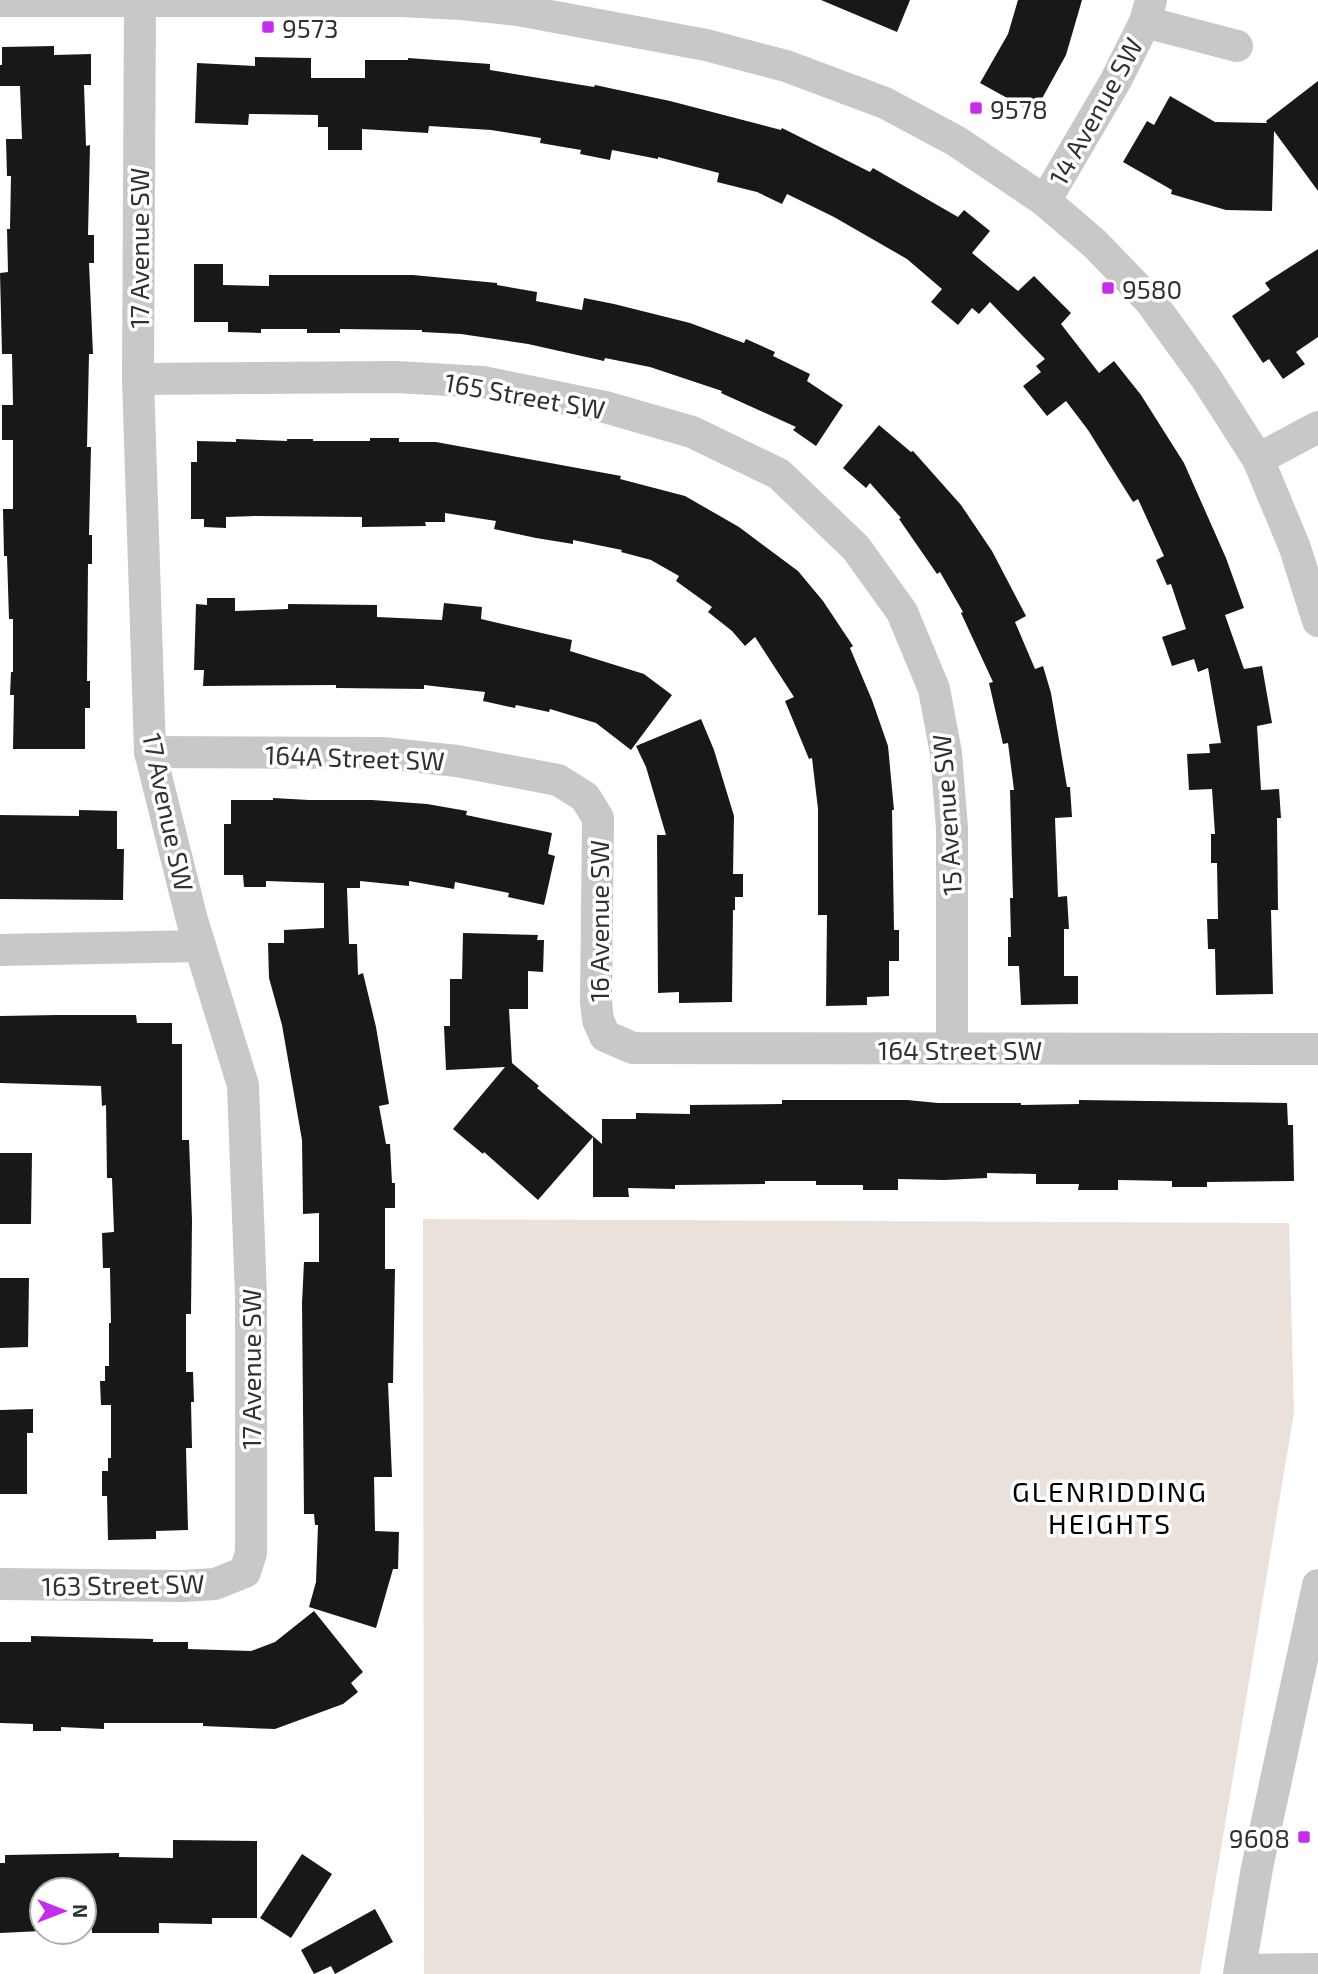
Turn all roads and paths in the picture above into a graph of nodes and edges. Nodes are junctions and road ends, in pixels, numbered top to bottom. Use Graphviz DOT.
graph roads {
  1 [pos="0,1"];
  2 [pos="140,2"];
  3 [pos="1148,11"];
  4 [pos="1237,46"];
  5 [pos="1045,201"];
  6 [pos="138,379"];
  7 [pos="1318,427"];
  8 [pos="1258,460"];
  9 [pos="805,499"];
  10 [pos="1318,621"];
  11 [pos="150,752"];
  12 [pos="558,780"];
  13 [pos="200,946"];
  14 [pos="0,950"];
  15 [pos="605,1037"];
  16 [pos="952,1048"];
  17 [pos="1318,1049"];
  18 [pos="245,1572"];
  19 [pos="0,1584"];
  20 [pos="1318,1585"];
  21 [pos="1318,1969"];
  22 [pos="1240,1972"];
  1 -- 2 [label="street"];
  2 -- 5 [label="street"];
  2 -- 6 [label="street, 17 Avenue SW"];
  3 -- 4 [label="street, 14 Avenue SW"];
  3 -- 5 [label="street, 14 Avenue SW"];
  5 -- 8 [label="street"];
  6 -- 9 [label="street, 165 Street SW"];
  6 -- 11 [label="street, 17 Avenue SW"];
  7 -- 8 [label="street"];
  8 -- 10 [label="street"];
  9 -- 16 [label="street, 15 Avenue SW"];
  11 -- 12 [label="street, 164A Street SW"];
  11 -- 13 [label="street, 17 Avenue SW"];
  12 -- 15 [label="street, 16 Avenue SW"];
  13 -- 14 [label="street"];
  13 -- 18 [label="street, 17 Avenue SW"];
  15 -- 16 [label="street, 164 Street SW"];
  16 -- 17 [label="street, 164 Street SW"];
  18 -- 19 [label="street, 163 Street SW"];
  20 -- 22 [label="street"];
  21 -- 22 [label="street"];
}
